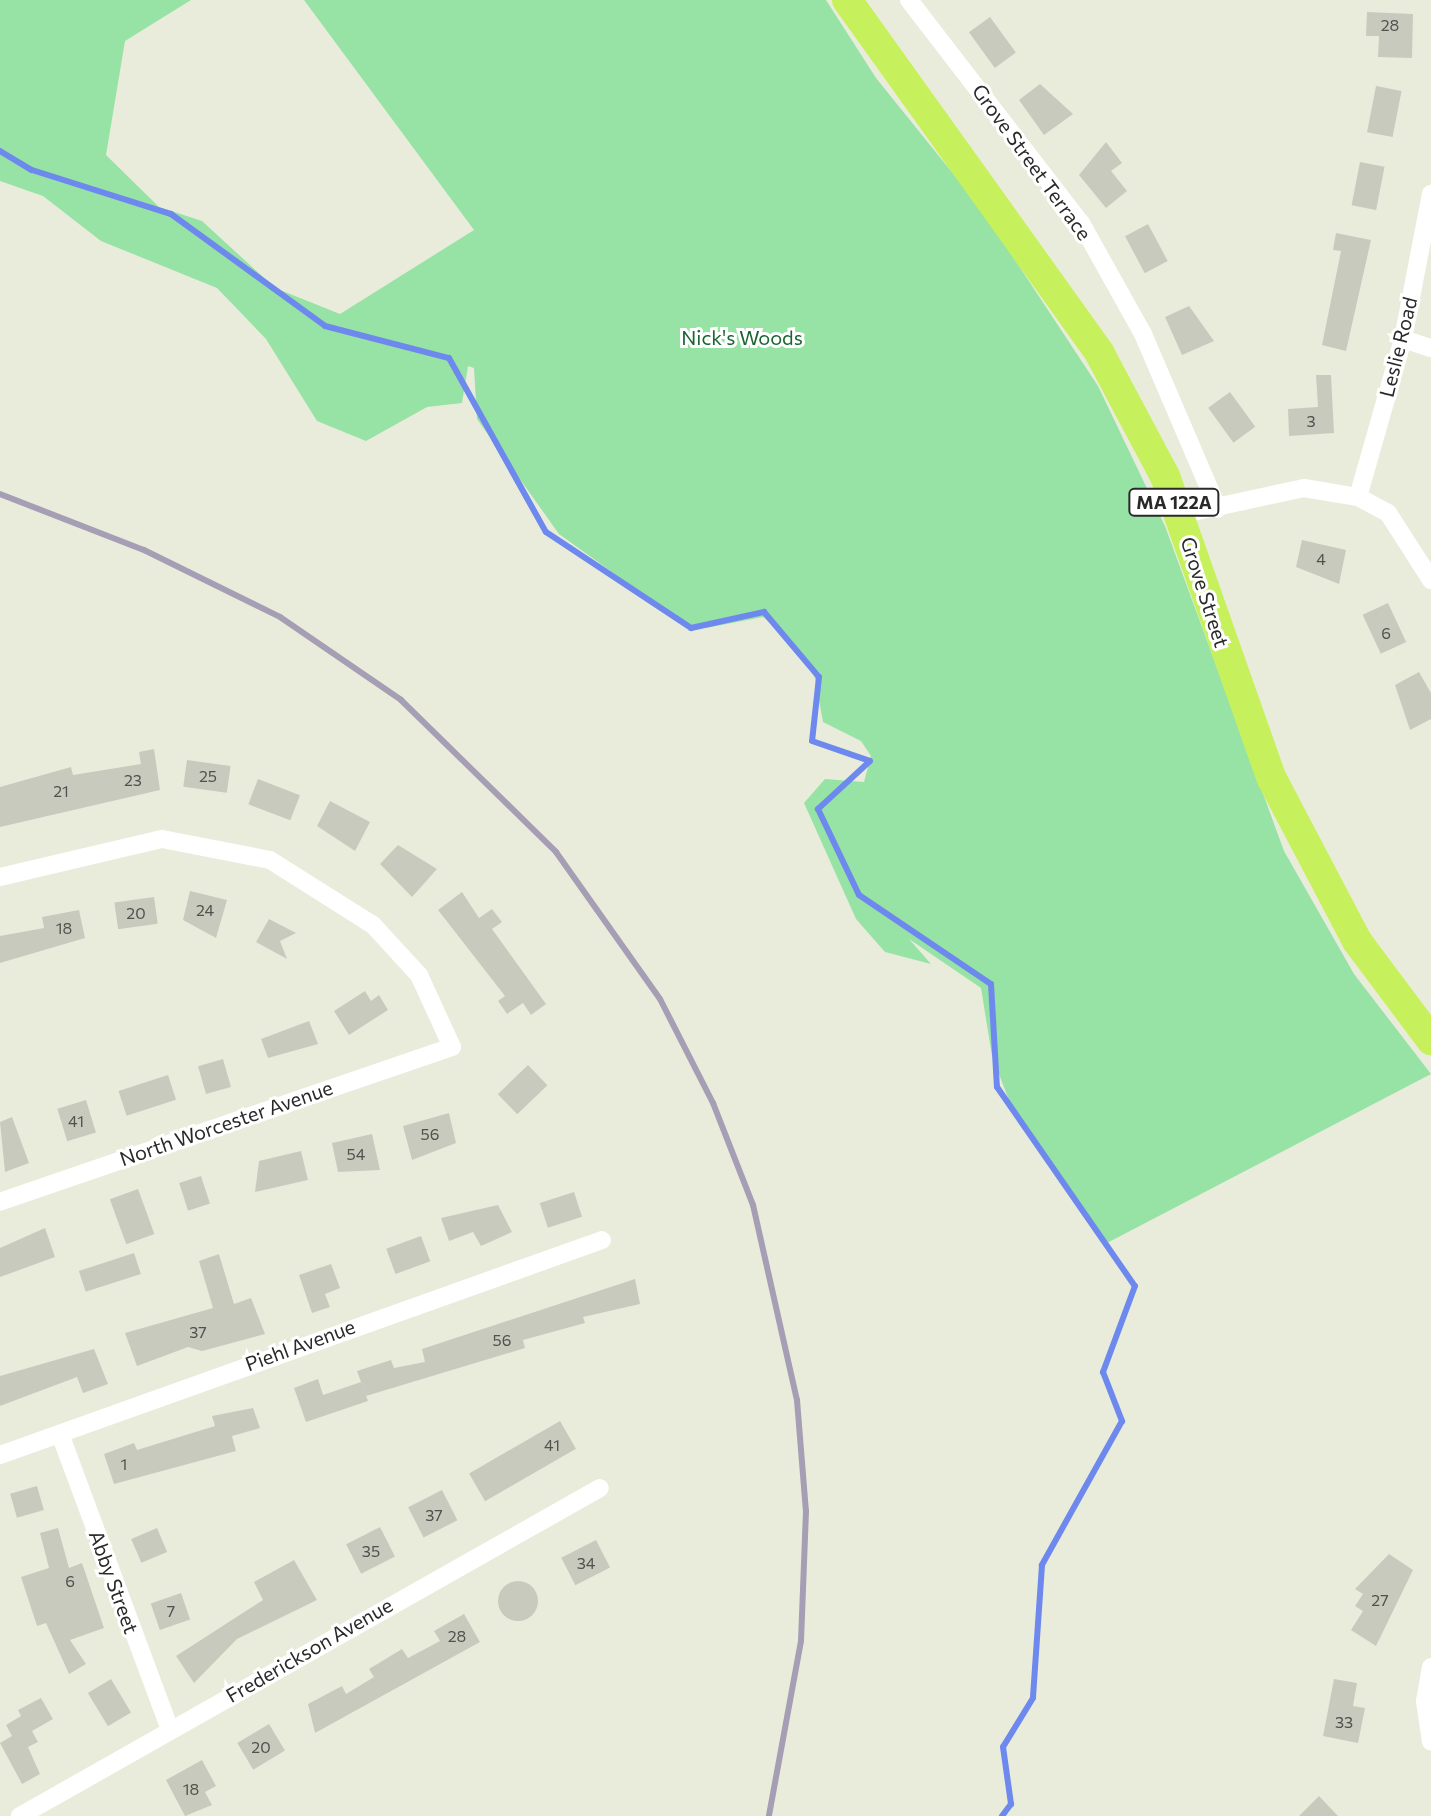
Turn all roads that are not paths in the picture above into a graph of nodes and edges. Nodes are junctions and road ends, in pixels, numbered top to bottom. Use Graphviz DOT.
graph roads {
  1 [pos="847,0"];
  2 [pos="909,0"];
  3 [pos="1431,194"];
  4 [pos="1403,339"];
  5 [pos="1431,348"];
  6 [pos="1358,497"];
  7 [pos="1218,509"];
  8 [pos="1179,515"];
  9 [pos="1431,580"];
  10 [pos="0,877"];
  11 [pos="1431,1040"];
  12 [pos="0,1202"];
  13 [pos="602,1240"];
  14 [pos="60,1434"];
  15 [pos="0,1455"];
  16 [pos="600,1488"];
  17 [pos="1431,1667"];
  18 [pos="170,1730"];
  19 [pos="1431,1742"];
  20 [pos="20,1816"];
  1 -- 8 [label="main road, Grove Street / MA 122A"];
  2 -- 7 [label="street, Grove Street Terrace"];
  3 -- 4 [label="street, Leslie Road"];
  4 -- 5 [label="street"];
  4 -- 6 [label="street, Leslie Road"];
  6 -- 7 [label="street"];
  6 -- 9 [label="street"];
  7 -- 8 [label="street"];
  8 -- 11 [label="main road, Grove Street / MA 122A"];
  10 -- 12 [label="street, North Worcester Avenue"];
  13 -- 14 [label="street, Piehl Avenue"];
  14 -- 15 [label="street, Piehl Avenue"];
  14 -- 18 [label="street, Abby Street"];
  16 -- 18 [label="street, Frederickson Avenue"];
  17 -- 19 [label="street"];
  18 -- 20 [label="street, Frederickson Avenue"];
}
